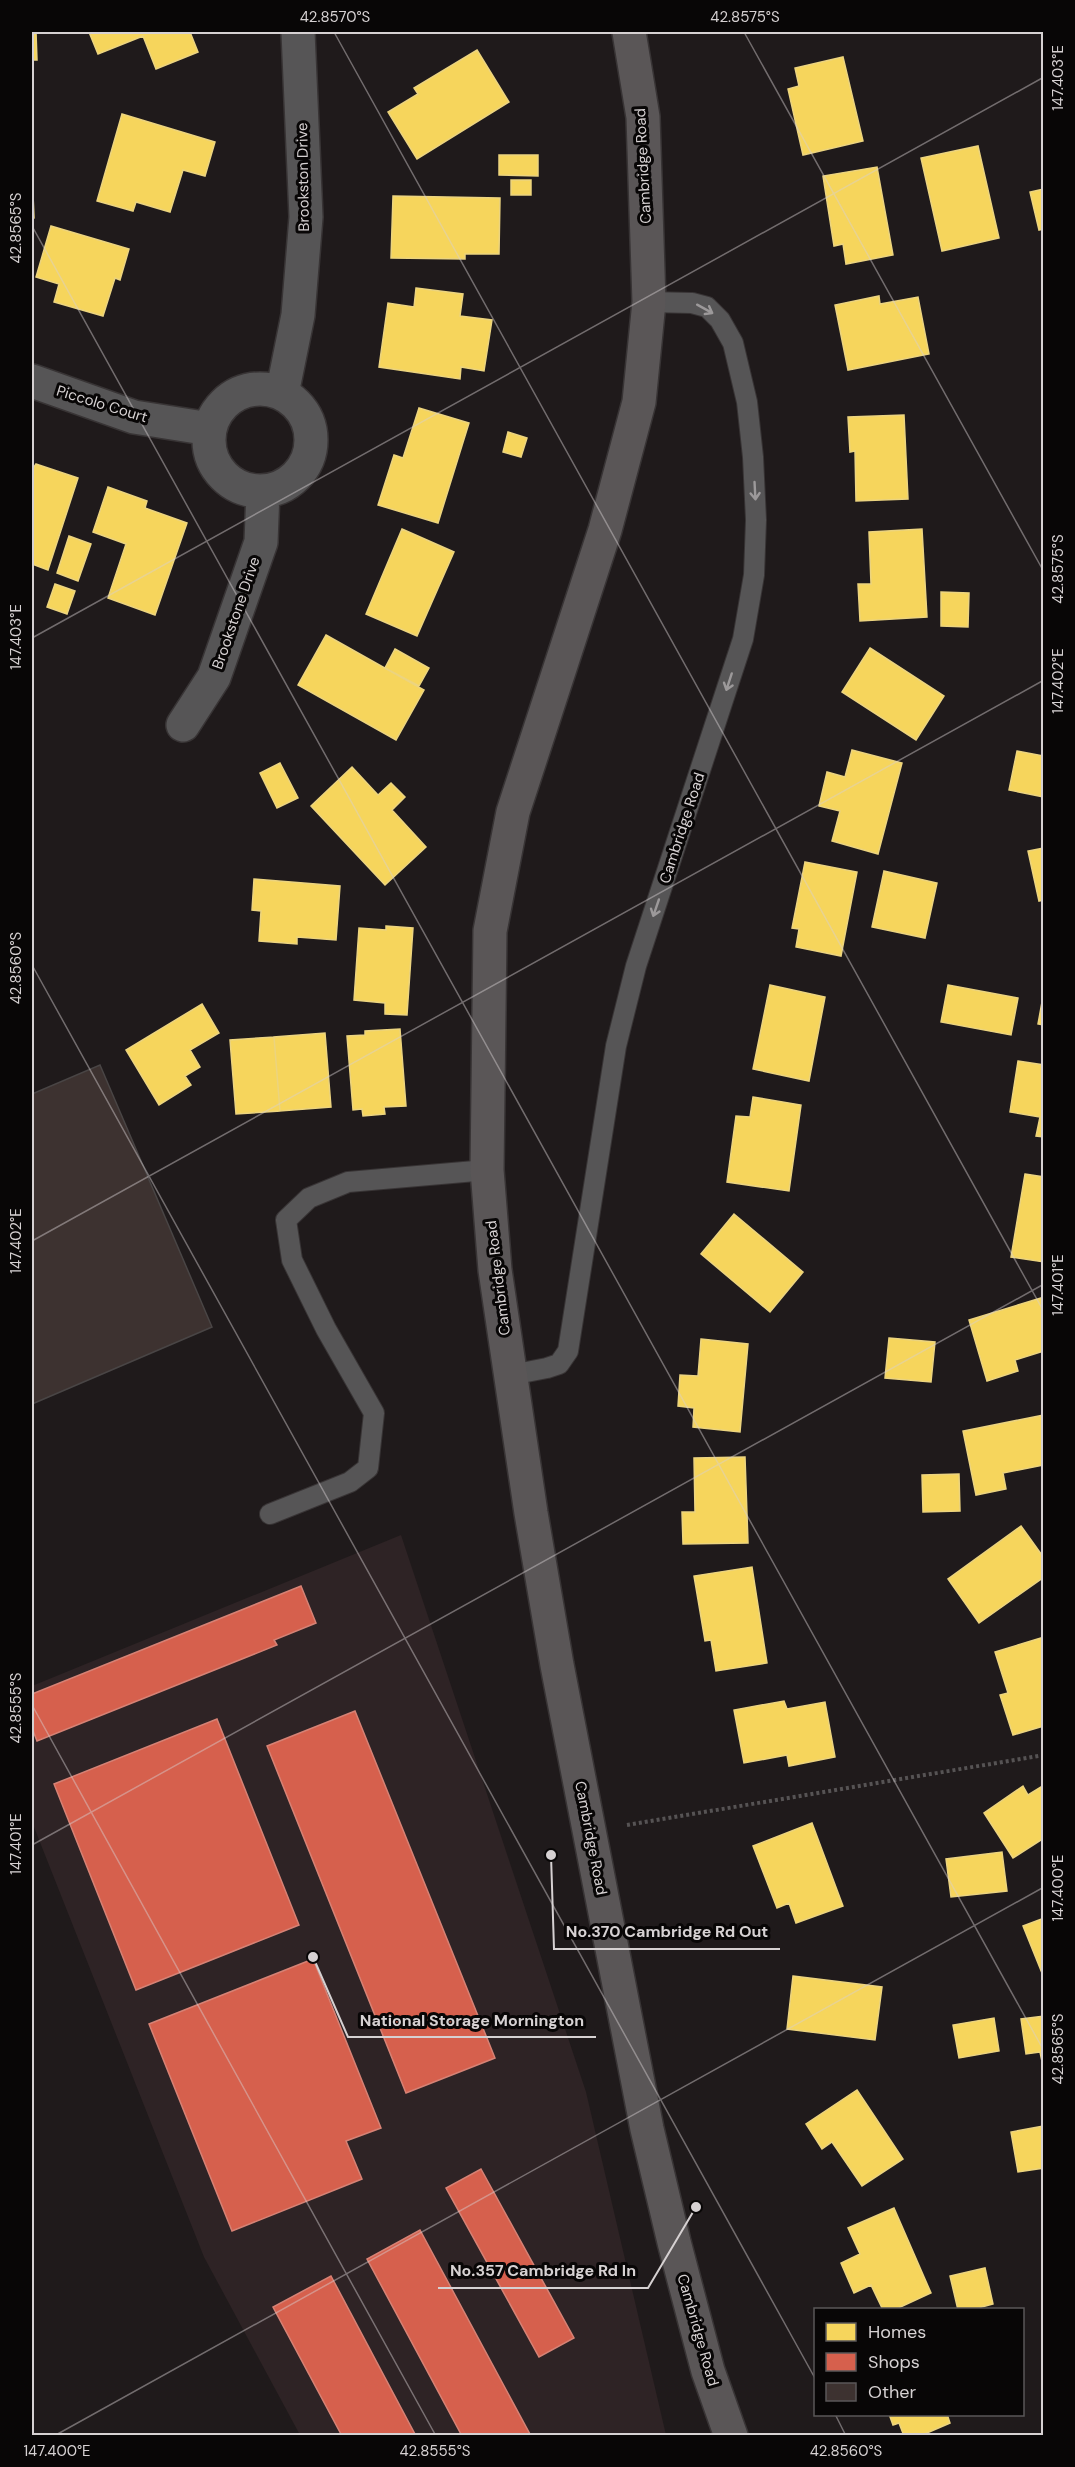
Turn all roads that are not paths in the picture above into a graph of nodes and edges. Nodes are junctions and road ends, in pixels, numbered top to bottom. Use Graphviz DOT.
graph roads {
  1 [pos="298,32"];
  2 [pos="629,32"];
  3 [pos="649,302"];
  4 [pos="32,381"];
  5 [pos="282,394"];
  6 [pos="210,429"];
  7 [pos="263,492"];
  8 [pos="183,725"];
  9 [pos="487,1170"];
  10 [pos="511,1375"];
  11 [pos="270,1514"];
  12 [pos="730,2436"];
  1 -- 5 [label="street, Brookston Drive"];
  2 -- 3 [label="main road, Cambridge Road"];
  3 -- 9 [label="main road, Cambridge Road"];
  3 -- 10 [label="lane, Cambridge Road, one-way"];
  4 -- 6 [label="street, Piccolo Court"];
  5 -- 6 [label="street"];
  5 -- 7 [label="street"];
  6 -- 7 [label="street"];
  7 -- 8 [label="street, Brookstone Drive"];
  9 -- 10 [label="main road, Cambridge Road"];
  9 -- 11 [label="lane"];
  10 -- 12 [label="main road, Cambridge Road"];
}
